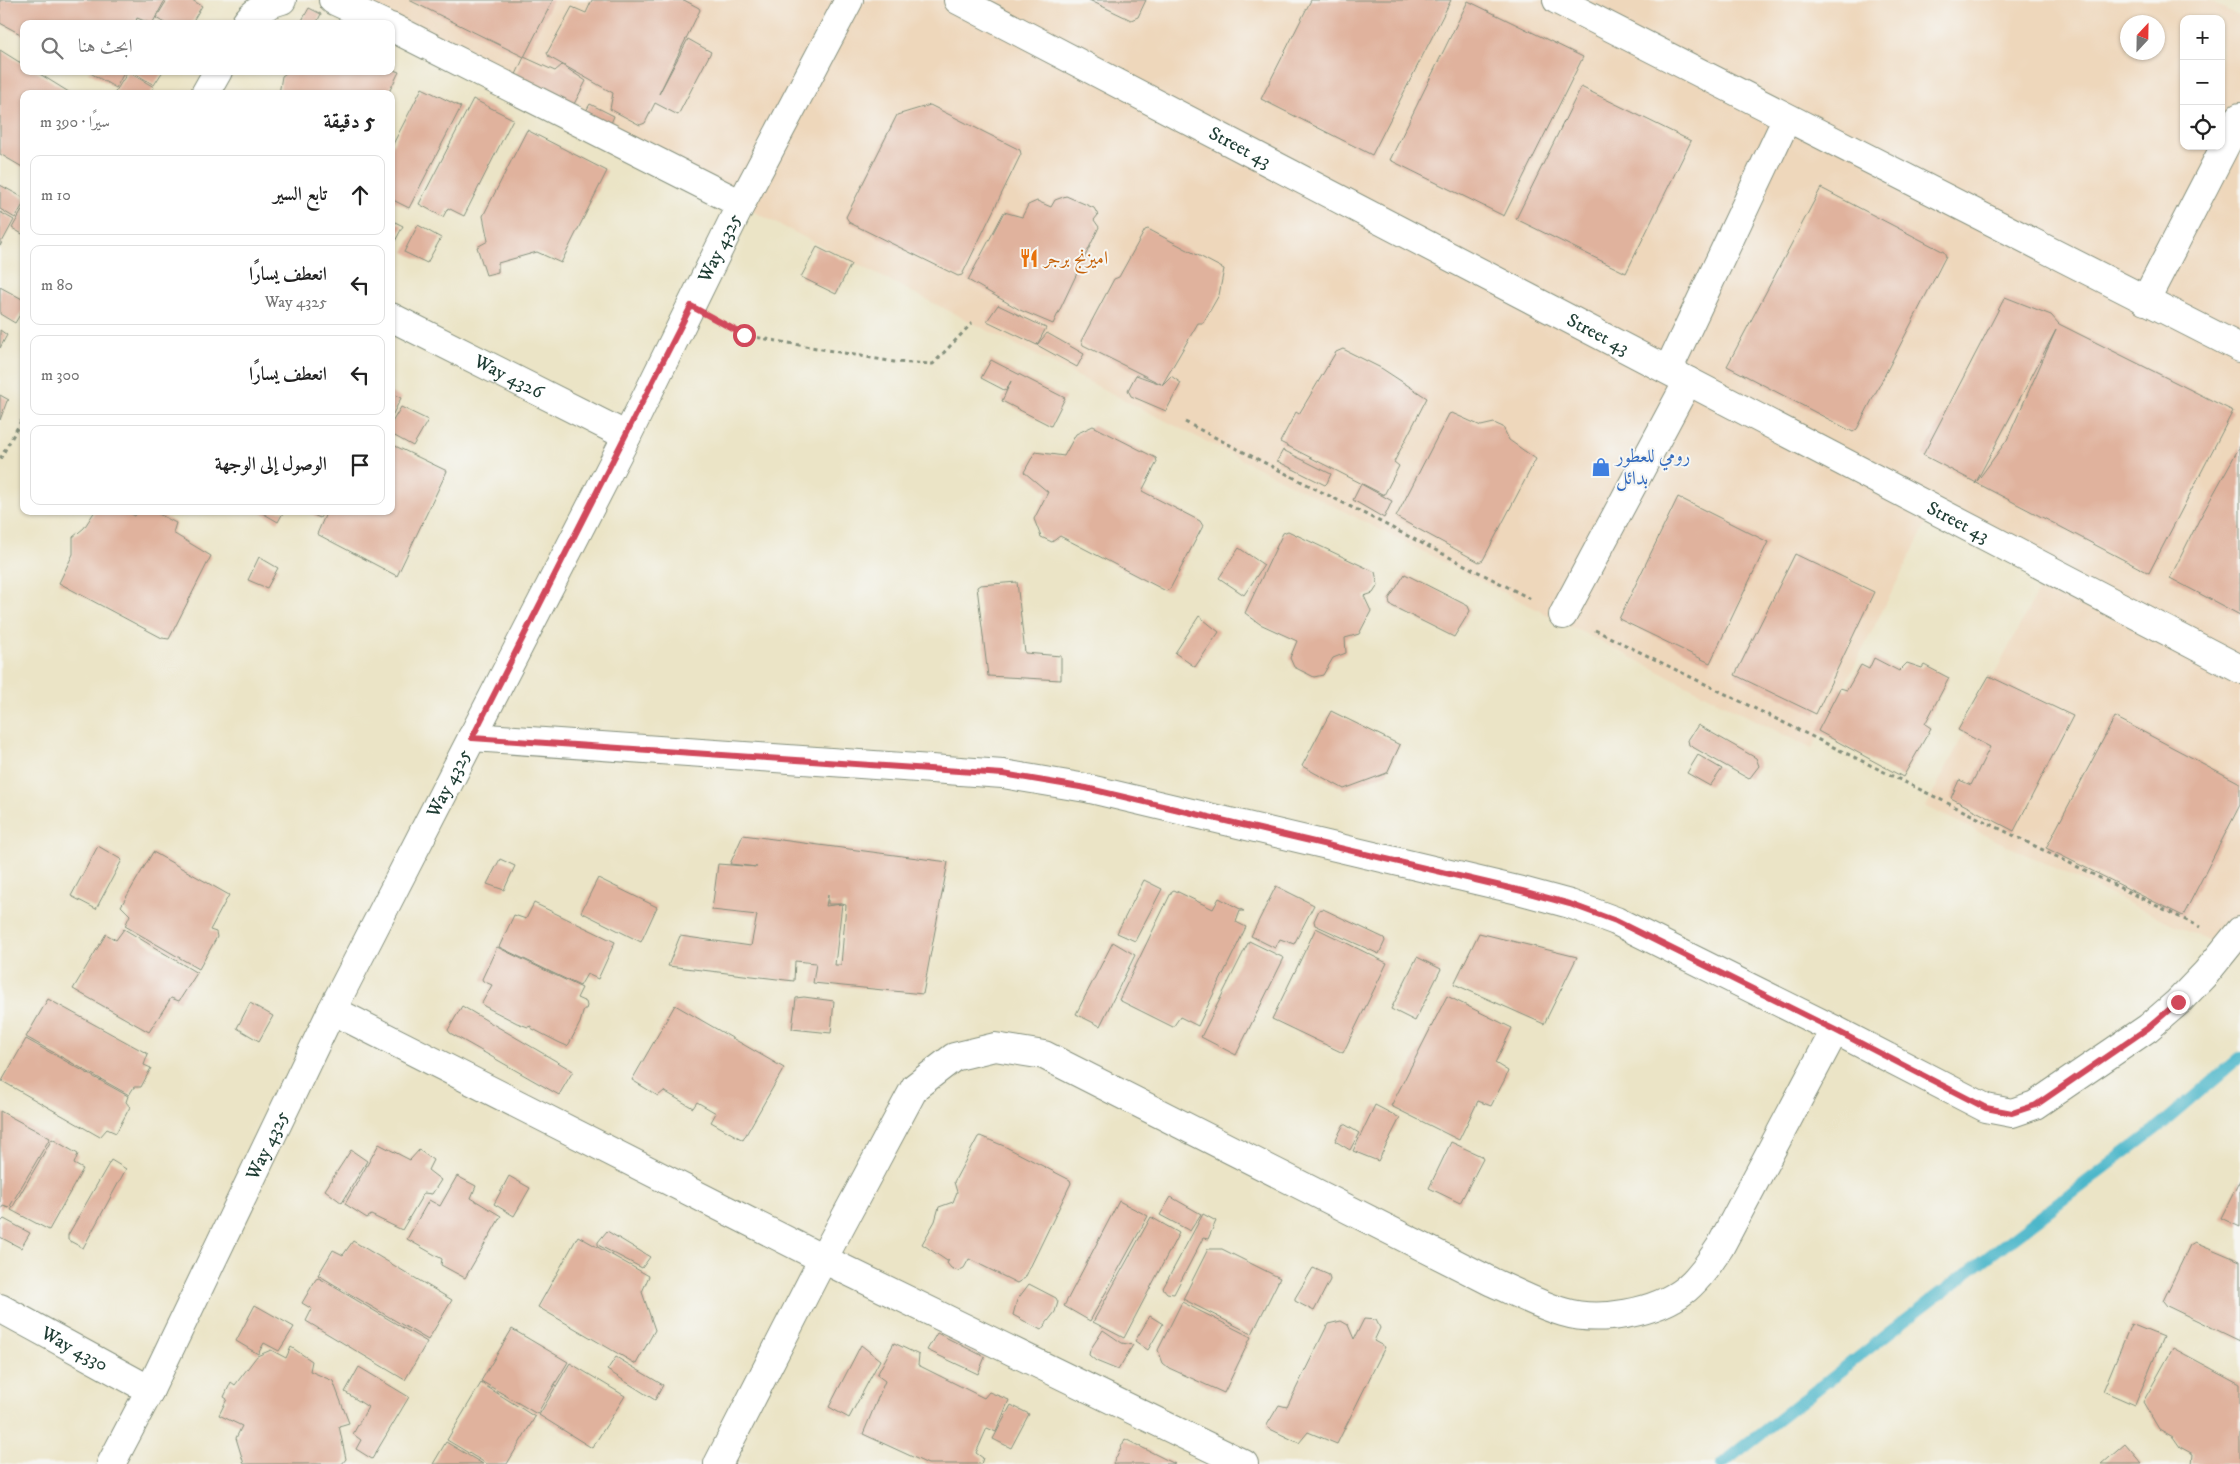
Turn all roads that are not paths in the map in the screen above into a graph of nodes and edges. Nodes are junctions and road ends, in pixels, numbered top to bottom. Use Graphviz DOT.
graph roads {
  1 [pos="282,0"];
  2 [pos="333,0"];
  3 [pos="849,0"];
  4 [pos="958,0"];
  5 [pos="1557,0"];
  6 [pos="247,20"];
  7 [pos="376,20"];
  8 [pos="395,29"];
  9 [pos="216,75"];
  10 [pos="207,90"];
  11 [pos="2240,117"];
  12 [pos="1787,118"];
  13 [pos="742,204"];
  14 [pos="2145,301"];
  15 [pos="395,319"];
  16 [pos="2240,348"];
  17 [pos="1678,375"];
  18 [pos="627,436"];
  19 [pos="1563,615"];
  20 [pos="2240,668"];
  21 [pos="472,738"];
  22 [pos="2236,937"];
  23 [pos="332,1010"];
  24 [pos="1835,1030"];
  25 [pos="823,1259"];
  26 [pos="0,1308"];
  27 [pos="150,1390"];
  28 [pos="111,1464"];
  29 [pos="718,1464"];
  30 [pos="1244,1464"];
  1 -- 6 [label="street"];
  2 -- 7 [label="street"];
  3 -- 13 [label="street, Way 4325"];
  4 -- 17 [label="street, Street 43"];
  5 -- 12 [label="street"];
  8 -- 13 [label="street"];
  9 -- 10 [label="street"];
  11 -- 14 [label="street"];
  12 -- 14 [label="street"];
  12 -- 17 [label="street"];
  13 -- 18 [label="street, Way 4325"];
  14 -- 16 [label="street"];
  15 -- 18 [label="street, Way 4326"];
  17 -- 19 [label="street"];
  17 -- 20 [label="street, Street 43"];
  18 -- 21 [label="street, Way 4325"];
  21 -- 23 [label="street, Way 4325"];
  21 -- 24 [label="street"];
  22 -- 24 [label="street"];
  23 -- 25 [label="street"];
  23 -- 27 [label="street, Way 4325"];
  24 -- 25 [label="street"];
  25 -- 29 [label="street"];
  25 -- 30 [label="street"];
  26 -- 27 [label="street, Way 4330"];
  27 -- 28 [label="street, Way 4325"];
}
